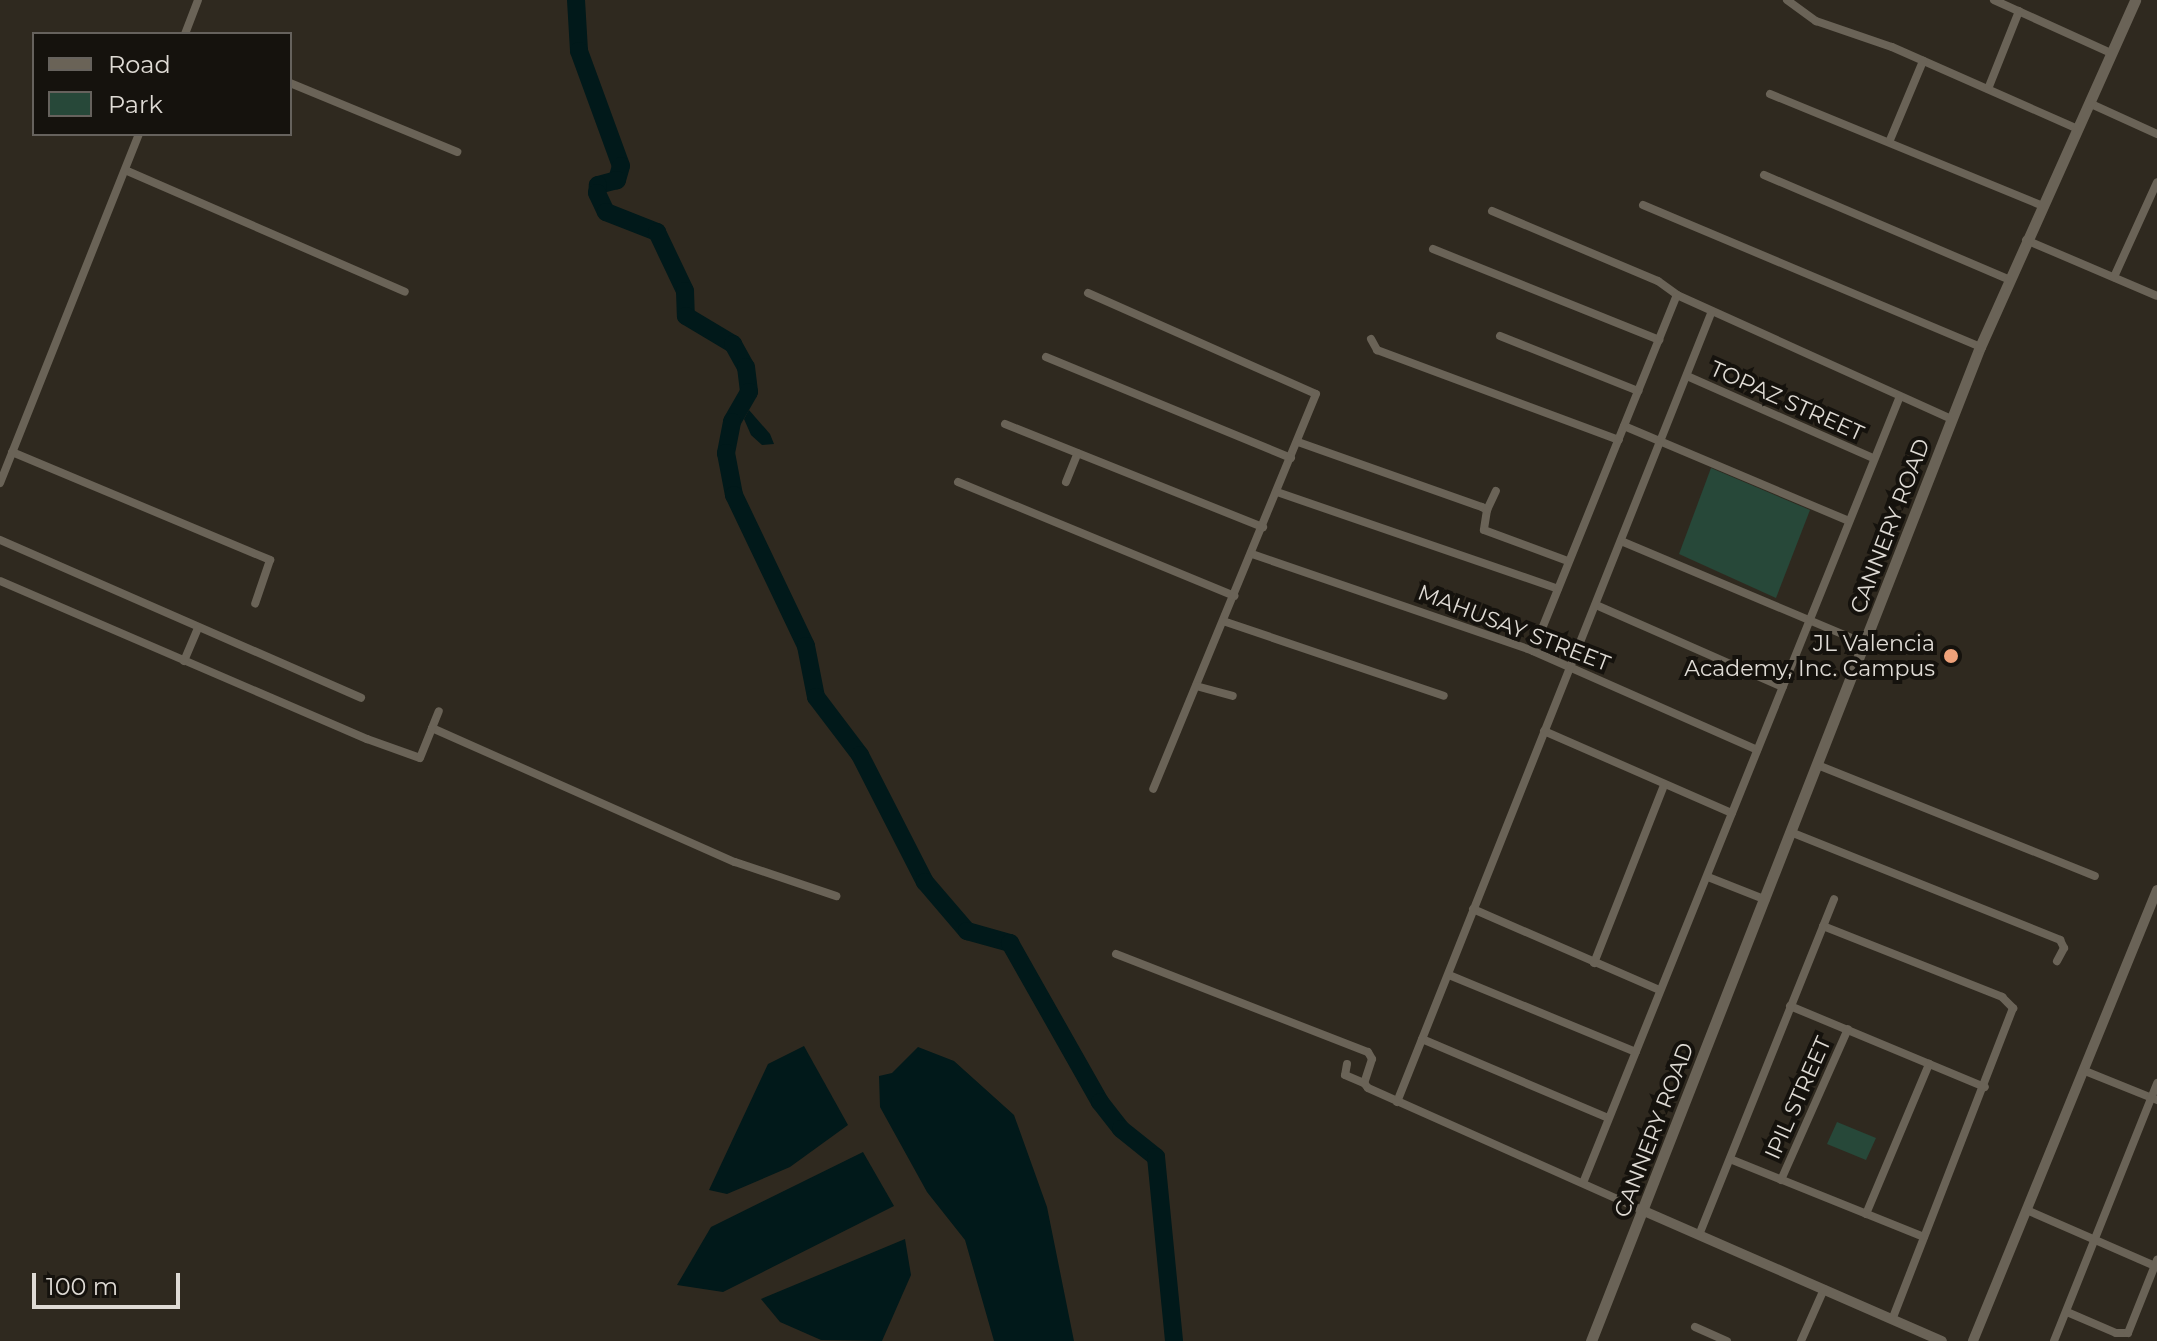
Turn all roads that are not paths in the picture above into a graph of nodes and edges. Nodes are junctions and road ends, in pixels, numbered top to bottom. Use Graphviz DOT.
graph roads {
  1 [pos="198,0"];
  2 [pos="1787,0"];
  3 [pos="1994,0"];
  4 [pos="2135,0"];
  5 [pos="2019,11"];
  6 [pos="186,32"];
  7 [pos="2111,53"];
  8 [pos="1923,61"];
  9 [pos="292,84"];
  10 [pos="1988,89"];
  11 [pos="1770,94"];
  12 [pos="2089,103"];
  13 [pos="2076,128"];
  14 [pos="2157,134"];
  15 [pos="138,136"];
  16 [pos="1890,140"];
  17 [pos="457,152"];
  18 [pos="125,170"];
  19 [pos="1764,175"];
  20 [pos="2157,182"];
  21 [pos="1643,205"];
  22 [pos="2041,205"];
  23 [pos="1492,211"];
  24 [pos="2026,240"];
  25 [pos="1433,249"];
  26 [pos="2114,277"];
  27 [pos="2008,279"];
  28 [pos="405,292"];
  29 [pos="1088,293"];
  30 [pos="1677,295"];
  31 [pos="2157,296"];
  32 [pos="1712,311"];
  33 [pos="1500,336"];
  34 [pos="1371,339"];
  35 [pos="1659,340"];
  36 [pos="1980,347"];
  37 [pos="1046,357"];
  38 [pos="1687,376"];
  39 [pos="1638,391"];
  40 [pos="1900,396"];
  41 [pos="1952,419"];
  42 [pos="1005,424"];
  43 [pos="1624,426"];
  44 [pos="1619,440"];
  45 [pos="1660,441"];
  46 [pos="1298,442"];
  47 [pos="12,452"];
  48 [pos="1078,453"];
  49 [pos="1291,458"];
  50 [pos="1873,458"];
  51 [pos="958,482"];
  52 [pos="1066,482"];
  53 [pos="0,483"];
  54 [pos="1496,491"];
  55 [pos="1277,492"];
  56 [pos="1487,510"];
  57 [pos="1846,520"];
  58 [pos="1263,527"];
  59 [pos="0,540"];
  60 [pos="1621,541"];
  61 [pos="1252,554"];
  62 [pos="1568,561"];
  63 [pos="0,581"];
  64 [pos="1558,589"];
  65 [pos="1234,596"];
  66 [pos="255,604"];
  67 [pos="1596,605"];
  68 [pos="1223,621"];
  69 [pos="1810,623"];
  70 [pos="198,628"];
  71 [pos="1866,644"];
  72 [pos="1533,651"];
  73 [pos="184,661"];
  74 [pos="1571,667"];
  75 [pos="1196,686"];
  76 [pos="1783,687"];
  77 [pos="1233,696"];
  78 [pos="1444,696"];
  79 [pos="361,698"];
  80 [pos="439,711"];
  81 [pos="432,728"];
  82 [pos="1544,731"];
  83 [pos="1757,750"];
  84 [pos="1820,766"];
  85 [pos="1664,785"];
  86 [pos="1153,789"];
  87 [pos="1732,813"];
  88 [pos="1793,833"];
  89 [pos="2095,876"];
  90 [pos="1708,877"];
  91 [pos="2157,890"];
  92 [pos="836,896"];
  93 [pos="1834,899"];
  94 [pos="1766,900"];
  95 [pos="1473,909"];
  96 [pos="1823,926"];
  97 [pos="1116,954"];
  98 [pos="2057,961"];
  99 [pos="1594,963"];
  100 [pos="1449,975"];
  101 [pos="1659,990"];
  102 [pos="1790,1006"];
  103 [pos="1848,1029"];
  104 [pos="1422,1039"];
  105 [pos="1636,1052"];
  106 [pos="1347,1064"];
  107 [pos="1929,1064"];
  108 [pos="2085,1071"];
  109 [pos="1364,1083"];
  110 [pos="2157,1083"];
  111 [pos="1985,1087"];
  112 [pos="2154,1099"];
  113 [pos="1397,1102"];
  114 [pos="1608,1118"];
  115 [pos="1730,1159"];
  116 [pos="1781,1180"];
  117 [pos="1583,1183"];
  118 [pos="1644,1211"];
  119 [pos="2029,1211"];
  120 [pos="1866,1214"];
  121 [pos="1699,1235"];
  122 [pos="1924,1237"];
  123 [pos="2091,1240"];
  124 [pos="2156,1264"];
  125 [pos="1824,1289"];
  126 [pos="2067,1312"];
  127 [pos="1893,1318"];
  128 [pos="1695,1327"];
  129 [pos="1591,1341"];
  130 [pos="1727,1341"];
  131 [pos="1801,1341"];
  132 [pos="1942,1341"];
  133 [pos="1973,1341"];
  134 [pos="2054,1341"];
  1 -- 6 [label="street"];
  2 -- 8 [label="street"];
  3 -- 5 [label="street"];
  4 -- 7 [label="main road, CANNERY ROAD"];
  5 -- 7 [label="street"];
  5 -- 10 [label="street"];
  7 -- 12 [label="main road, CANNERY ROAD"];
  8 -- 10 [label="street"];
  8 -- 16 [label="street"];
  9 -- 17 [label="street"];
  10 -- 13 [label="street"];
  11 -- 16 [label="street"];
  12 -- 13 [label="main road, CANNERY ROAD"];
  12 -- 14 [label="street"];
  13 -- 22 [label="main road, CANNERY ROAD"];
  15 -- 18 [label="street"];
  16 -- 22 [label="street"];
  18 -- 28 [label="street"];
  18 -- 47 [label="street"];
  19 -- 27 [label="street"];
  20 -- 26 [label="street"];
  21 -- 36 [label="street"];
  22 -- 24 [label="main road, CANNERY ROAD"];
  23 -- 30 [label="street"];
  24 -- 26 [label="street"];
  24 -- 27 [label="main road, CANNERY ROAD"];
  25 -- 35 [label="street"];
  26 -- 31 [label="street"];
  27 -- 36 [label="main road, CANNERY ROAD"];
  29 -- 46 [label="street"];
  30 -- 32 [label="street"];
  30 -- 35 [label="street"];
  32 -- 38 [label="street"];
  32 -- 40 [label="street"];
  33 -- 39 [label="street"];
  34 -- 44 [label="street"];
  35 -- 39 [label="street"];
  36 -- 41 [label="main road, CANNERY ROAD"];
  37 -- 49 [label="street"];
  38 -- 45 [label="street"];
  38 -- 50 [label="street, TOPAZ STREET"];
  39 -- 43 [label="street"];
  40 -- 41 [label="street"];
  40 -- 50 [label="street"];
  41 -- 71 [label="main road, CANNERY ROAD"];
  42 -- 48 [label="street"];
  43 -- 44 [label="street"];
  43 -- 45 [label="street"];
  44 -- 62 [label="street"];
  45 -- 57 [label="street"];
  45 -- 60 [label="street"];
  46 -- 49 [label="street"];
  46 -- 56 [label="street"];
  47 -- 53 [label="street"];
  47 -- 66 [label="street"];
  48 -- 52 [label="street"];
  48 -- 58 [label="street"];
  49 -- 55 [label="street"];
  50 -- 57 [label="street"];
  51 -- 65 [label="street"];
  54 -- 56 [label="street"];
  55 -- 58 [label="street"];
  55 -- 64 [label="street"];
  56 -- 62 [label="street"];
  57 -- 69 [label="street"];
  58 -- 61 [label="street"];
  59 -- 70 [label="street"];
  60 -- 67 [label="street"];
  60 -- 69 [label="street"];
  61 -- 65 [label="street"];
  61 -- 72 [label="street, MAHUSAY STREET"];
  62 -- 64 [label="street"];
  63 -- 73 [label="street"];
  64 -- 72 [label="street"];
  65 -- 68 [label="street"];
  67 -- 74 [label="street"];
  67 -- 76 [label="street"];
  68 -- 75 [label="street"];
  68 -- 78 [label="street"];
  69 -- 71 [label="street"];
  69 -- 76 [label="street"];
  70 -- 73 [label="street"];
  70 -- 79 [label="street"];
  71 -- 84 [label="main road, CANNERY ROAD"];
  72 -- 74 [label="street, MAHUSAY STREET"];
  73 -- 81 [label="street"];
  74 -- 82 [label="street"];
  74 -- 83 [label="street, MAHUSAY STREET"];
  75 -- 77 [label="street"];
  75 -- 86 [label="street"];
  76 -- 83 [label="street"];
  80 -- 81 [label="street"];
  81 -- 92 [label="street"];
  82 -- 85 [label="street"];
  82 -- 95 [label="street"];
  83 -- 87 [label="street"];
  84 -- 88 [label="main road, CANNERY ROAD"];
  84 -- 89 [label="street"];
  85 -- 87 [label="street"];
  85 -- 99 [label="street"];
  87 -- 90 [label="street"];
  88 -- 94 [label="main road, CANNERY ROAD"];
  88 -- 98 [label="street"];
  90 -- 94 [label="street"];
  90 -- 101 [label="street"];
  91 -- 108 [label="street"];
  93 -- 96 [label="street"];
  94 -- 118 [label="main road, CANNERY ROAD"];
  95 -- 99 [label="street"];
  95 -- 100 [label="street"];
  96 -- 102 [label="street"];
  96 -- 111 [label="street"];
  97 -- 109 [label="street"];
  99 -- 101 [label="street"];
  100 -- 104 [label="street"];
  100 -- 105 [label="street"];
  101 -- 105 [label="street"];
  102 -- 103 [label="street"];
  102 -- 115 [label="street"];
  103 -- 107 [label="street"];
  103 -- 116 [label="street, IPIL STREET"];
  104 -- 113 [label="street"];
  104 -- 114 [label="street"];
  105 -- 114 [label="street"];
  106 -- 109 [label="street"];
  107 -- 111 [label="street"];
  107 -- 120 [label="street"];
  108 -- 112 [label="street"];
  108 -- 119 [label="street"];
  109 -- 113 [label="street"];
  110 -- 112 [label="street"];
  111 -- 122 [label="street"];
  112 -- 123 [label="street"];
  113 -- 117 [label="street"];
  114 -- 117 [label="street"];
  115 -- 116 [label="street"];
  115 -- 121 [label="street"];
  116 -- 120 [label="street"];
  117 -- 118 [label="street"];
  118 -- 121 [label="street"];
  118 -- 129 [label="main road, CANNERY ROAD"];
  119 -- 123 [label="street"];
  119 -- 133 [label="street"];
  120 -- 122 [label="street"];
  121 -- 125 [label="street"];
  122 -- 127 [label="street"];
  123 -- 124 [label="street"];
  123 -- 126 [label="street"];
  124 -- 126 [label="street"];
  125 -- 127 [label="street"];
  125 -- 131 [label="street"];
  126 -- 134 [label="street"];
  127 -- 132 [label="street"];
  128 -- 130 [label="street"];
}
